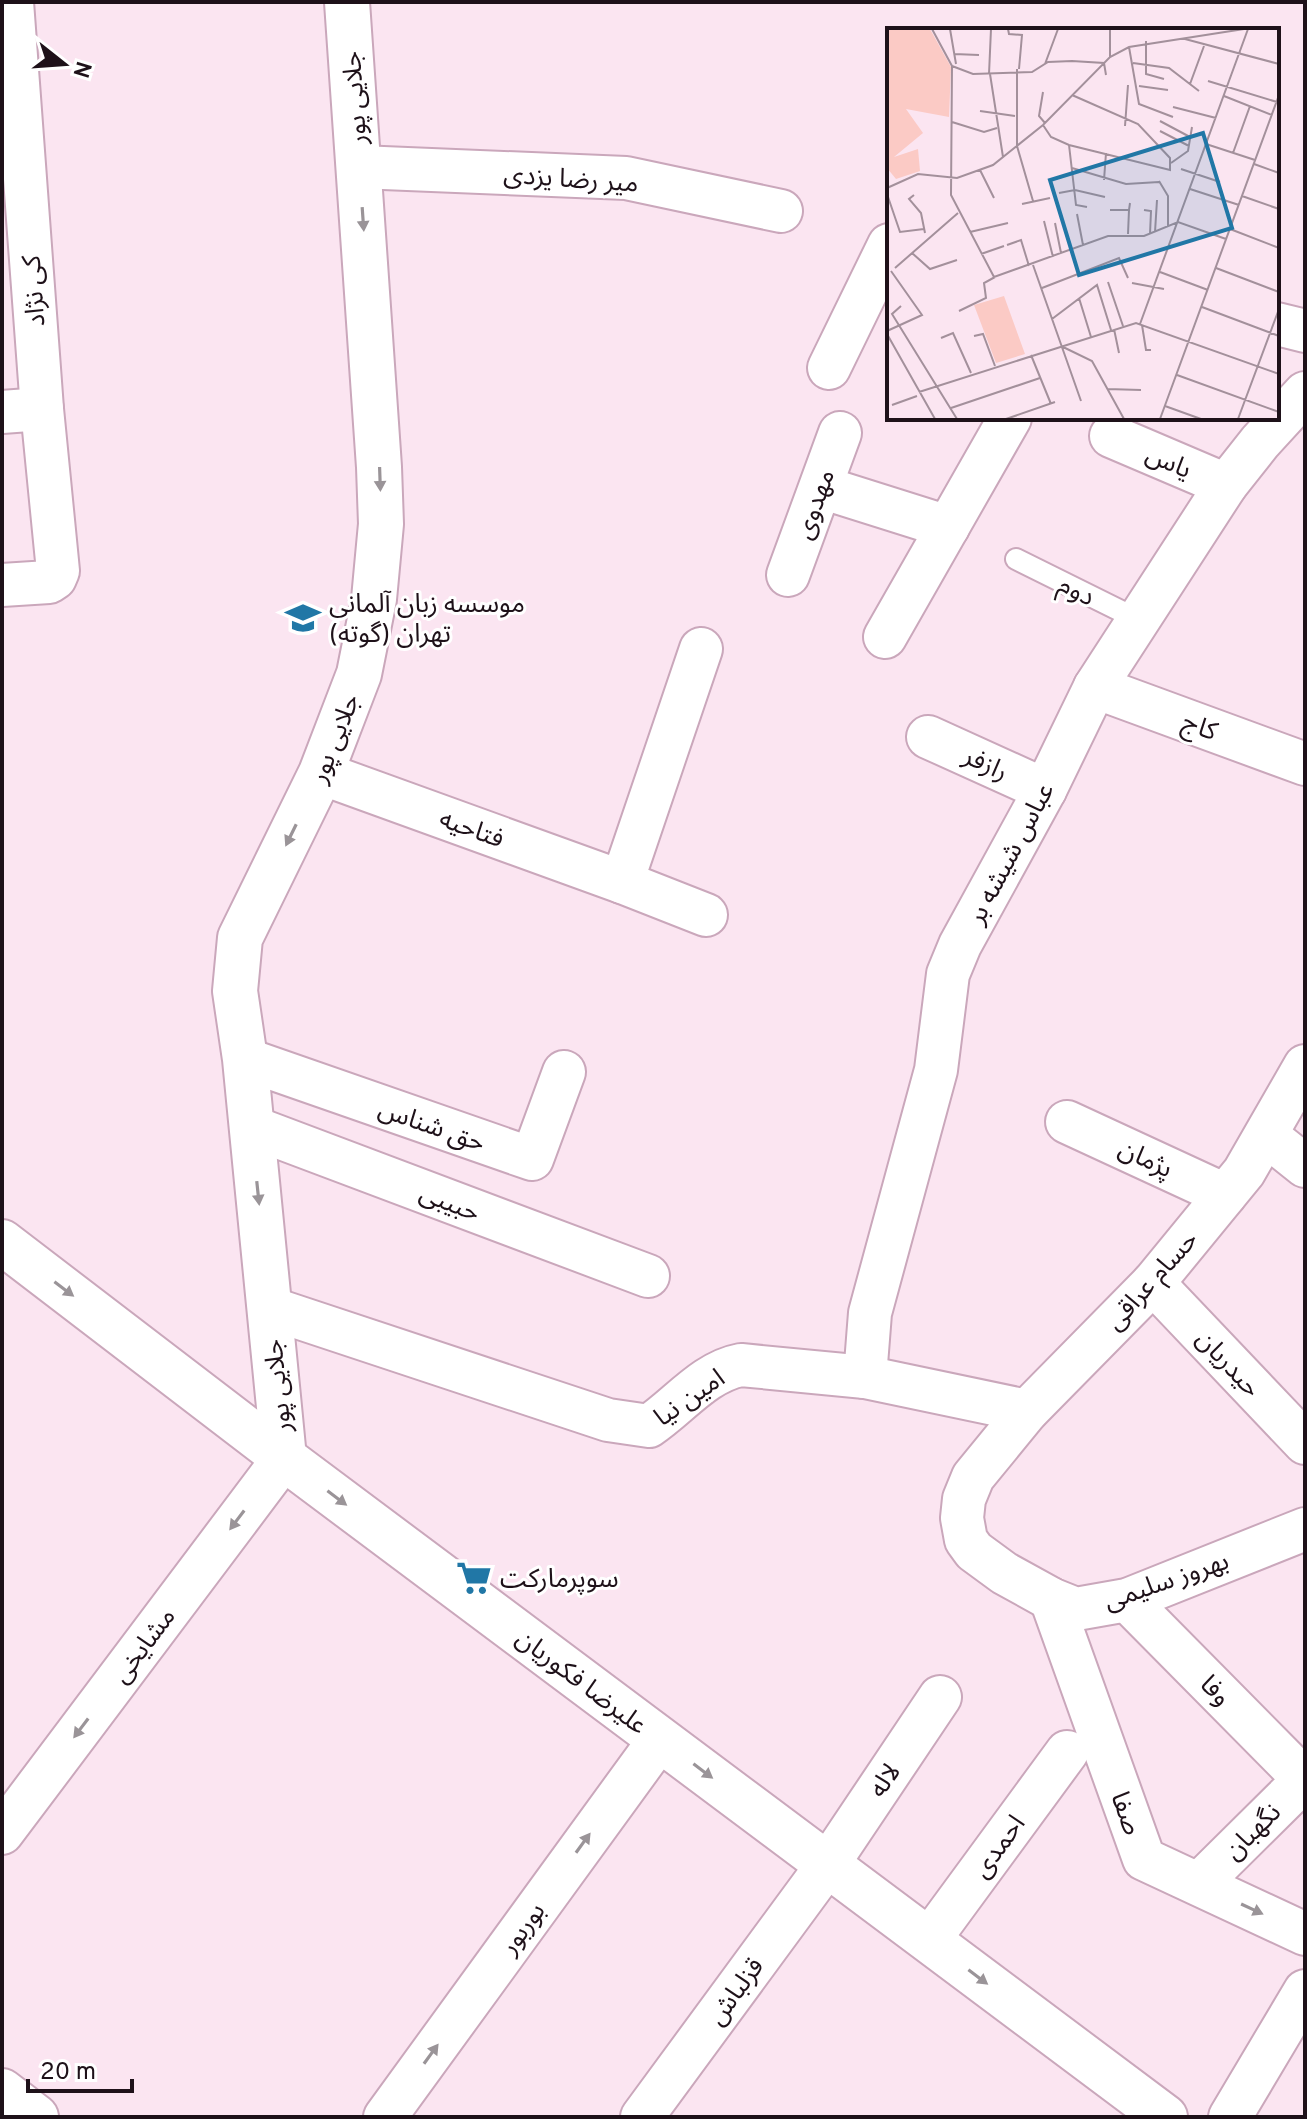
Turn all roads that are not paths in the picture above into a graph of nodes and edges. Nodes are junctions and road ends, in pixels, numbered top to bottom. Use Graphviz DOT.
graph roads {
  1 [pos="12,2"];
  2 [pos="347,2"];
  3 [pos="359,167"];
  4 [pos="781,211"];
  5 [pos="887,249"];
  6 [pos="1279,324"];
  7 [pos="1305,331"];
  8 [pos="829,368"];
  9 [pos="1305,393"];
  10 [pos="22,410"];
  11 [pos="1009,420"];
  12 [pos="840,433"];
  13 [pos="1111,436"];
  14 [pos="1226,485"];
  15 [pos="821,487"];
  16 [pos="948,527"];
  17 [pos="1016,559"];
  18 [pos="788,575"];
  19 [pos="2,585"];
  20 [pos="1139,620"];
  21 [pos="885,637"];
  22 [pos="701,649"];
  23 [pos="1095,687"];
  24 [pos="928,737"];
  25 [pos="1305,764"];
  26 [pos="321,773"];
  27 [pos="1045,790"];
  28 [pos="622,882"];
  29 [pos="706,915"];
  30 [pos="245,1059"];
  31 [pos="1305,1066"];
  32 [pos="564,1072"];
  33 [pos="1067,1122"];
  34 [pos="252,1127"];
  35 [pos="1266,1135"];
  36 [pos="1305,1166"];
  37 [pos="1225,1195"];
  38 [pos="2,1242"];
  39 [pos="648,1276"];
  40 [pos="1153,1283"];
  41 [pos="270,1308"];
  42 [pos="865,1377"];
  43 [pos="1027,1411"];
  44 [pos="1305,1443"];
  45 [pos="284,1458"];
  46 [pos="973,1477"];
  47 [pos="1305,1529"];
  48 [pos="1051,1599"];
  49 [pos="1127,1600"];
  50 [pos="940,1697"];
  51 [pos="660,1739"];
  52 [pos="1067,1752"];
  53 [pos="1305,1780"];
  54 [pos="2,1833"];
  55 [pos="828,1864"];
  56 [pos="1199,1884"];
  57 [pos="1305,1934"];
  58 [pos="929,1940"];
  59 [pos="1305,1991"];
  60 [pos="2,2091"];
  61 [pos="36,2117"];
  62 [pos="385,2117"];
  63 [pos="642,2117"];
  64 [pos="1165,2117"];
  65 [pos="1230,2117"];
  1 -- 10 [label="street, کی نژاد"];
  2 -- 3 [label="street, جلایی پور"];
  3 -- 4 [label="street, میر رضا یزدی"];
  3 -- 26 [label="street, جلایی پور, one-way"];
  5 -- 8 [label="street"];
  6 -- 7 [label="street"];
  9 -- 14 [label="street, عباس شیشه بر"];
  10 -- 19 [label="street, کی نژاد"];
  11 -- 16 [label="street"];
  12 -- 15 [label="street, مهدوی"];
  13 -- 14 [label="street, یاس"];
  14 -- 20 [label="street, عباس شیشه بر"];
  15 -- 16 [label="street"];
  15 -- 18 [label="street, مهدوی"];
  16 -- 21 [label="street"];
  17 -- 20 [label="lane, دوم"];
  20 -- 23 [label="street, عباس شیشه بر"];
  22 -- 28 [label="street"];
  23 -- 25 [label="street, کاج"];
  23 -- 27 [label="street, عباس شیشه بر"];
  24 -- 27 [label="street, رازفر"];
  26 -- 28 [label="street, فتاحیه"];
  26 -- 30 [label="street, جلایی پور, one-way"];
  27 -- 42 [label="street, عباس شیشه بر"];
  28 -- 29 [label="street, فتاحیه"];
  30 -- 32 [label="street, حق شناس"];
  30 -- 34 [label="street, جلایی پور"];
  31 -- 35 [label="street, حسام عراقی"];
  33 -- 37 [label="street, پژمان"];
  34 -- 39 [label="street, حبیبی"];
  34 -- 41 [label="street, جلایی پور, one-way"];
  35 -- 36 [label="street"];
  35 -- 37 [label="street, حسام عراقی"];
  37 -- 40 [label="street, حسام عراقی"];
  38 -- 45 [label="street, علیرضا فکوریان, one-way"];
  40 -- 43 [label="street, حسام عراقی"];
  40 -- 44 [label="street, حیدریان"];
  41 -- 42 [label="street, امین نیا"];
  41 -- 45 [label="street, جلایی پور"];
  42 -- 43 [label="street, امین نیا"];
  43 -- 46 [label="street, حسام عراقی"];
  45 -- 51 [label="street, علیرضا فکوریان, one-way"];
  45 -- 54 [label="street, مشایخی, one-way"];
  46 -- 48 [label="street, بهروز سلیمی"];
  47 -- 49 [label="street, بهروز سلیمی"];
  48 -- 49 [label="street, بهروز سلیمی"];
  48 -- 56 [label="street, صفا"];
  49 -- 53 [label="street, وفا"];
  50 -- 55 [label="street, لاله"];
  51 -- 55 [label="street, علیرضا فکوریان, one-way"];
  62 -- 51 [label="street, بوربور, one-way"];
  52 -- 58 [label="street, احمدی"];
  53 -- 56 [label="street, نگهبان"];
  55 -- 58 [label="street, علیرضا فکوریان"];
  55 -- 63 [label="street, قزلباش"];
  56 -- 57 [label="street, صفا, one-way"];
  58 -- 64 [label="street, علیرضا فکوریان, one-way"];
  59 -- 65 [label="street"];
  60 -- 61 [label="street"];
}
